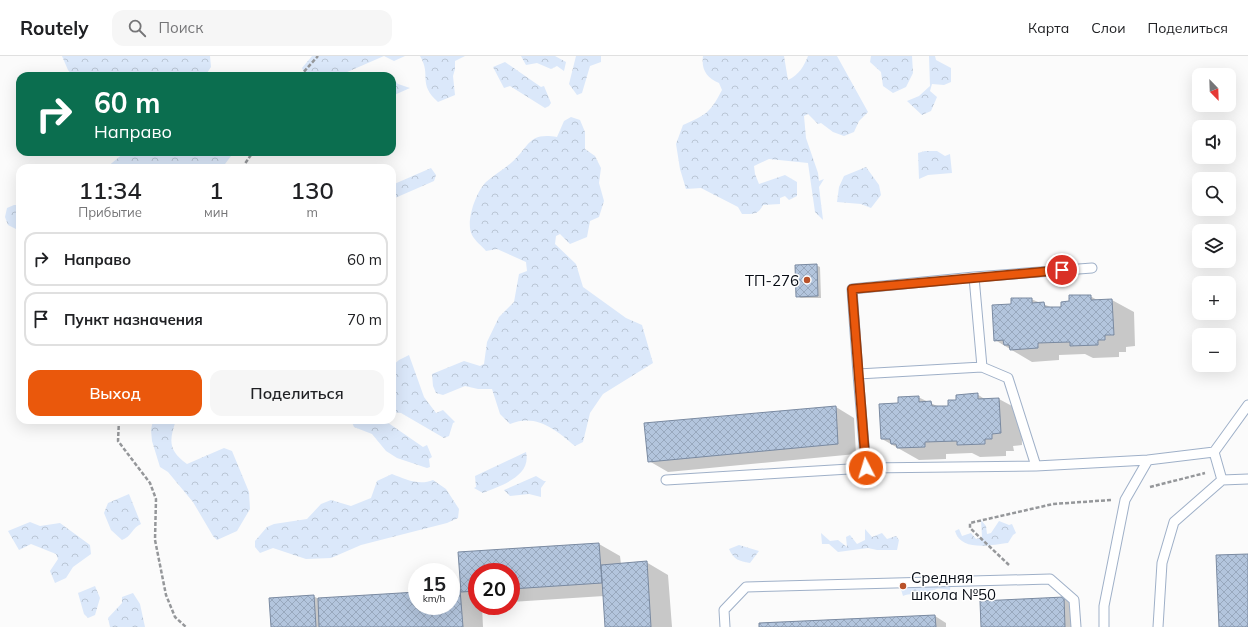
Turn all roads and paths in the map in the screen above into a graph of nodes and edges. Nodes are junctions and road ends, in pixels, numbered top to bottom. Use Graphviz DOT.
graph roads {
  1 [pos="318,56"];
  2 [pos="304,72"];
  3 [pos="1092,268"];
  4 [pos="974,277"];
  5 [pos="982,367"];
  6 [pos="858,374"];
  7 [pos="1248,405"];
  8 [pos="118,424"];
  9 [pos="1214,452"];
  10 [pos="1148,460"];
  11 [pos="1036,466"];
  12 [pos="866,468"];
  13 [pos="1220,470"];
  14 [pos="1248,479"];
  15 [pos="666,480"];
  16 [pos="1222,480"];
  17 [pos="1147,492"];
  18 [pos="1125,500"];
  19 [pos="1024,579"];
  20 [pos="186,627"];
  21 [pos="725,627"];
  22 [pos="1076,627"];
  23 [pos="1104,627"];
  24 [pos="1158,627"];
  1 -- 2 [label="path"];
  3 -- 4 [label="lane"];
  4 -- 5 [label="lane"];
  4 -- 6 [label="lane"];
  5 -- 6 [label="lane"];
  5 -- 11 [label="lane"];
  6 -- 12 [label="lane"];
  7 -- 9 [label="lane"];
  8 -- 20 [label="path"];
  9 -- 10 [label="lane"];
  9 -- 13 [label="lane"];
  10 -- 11 [label="lane"];
  10 -- 18 [label="lane"];
  11 -- 12 [label="lane"];
  12 -- 15 [label="lane"];
  13 -- 16 [label="lane"];
  13 -- 17 [label="path"];
  14 -- 16 [label="lane"];
  16 -- 24 [label="lane"];
  18 -- 19 [label="path"];
  18 -- 23 [label="lane"];
  19 -- 21 [label="lane"];
  19 -- 22 [label="lane"];
}
